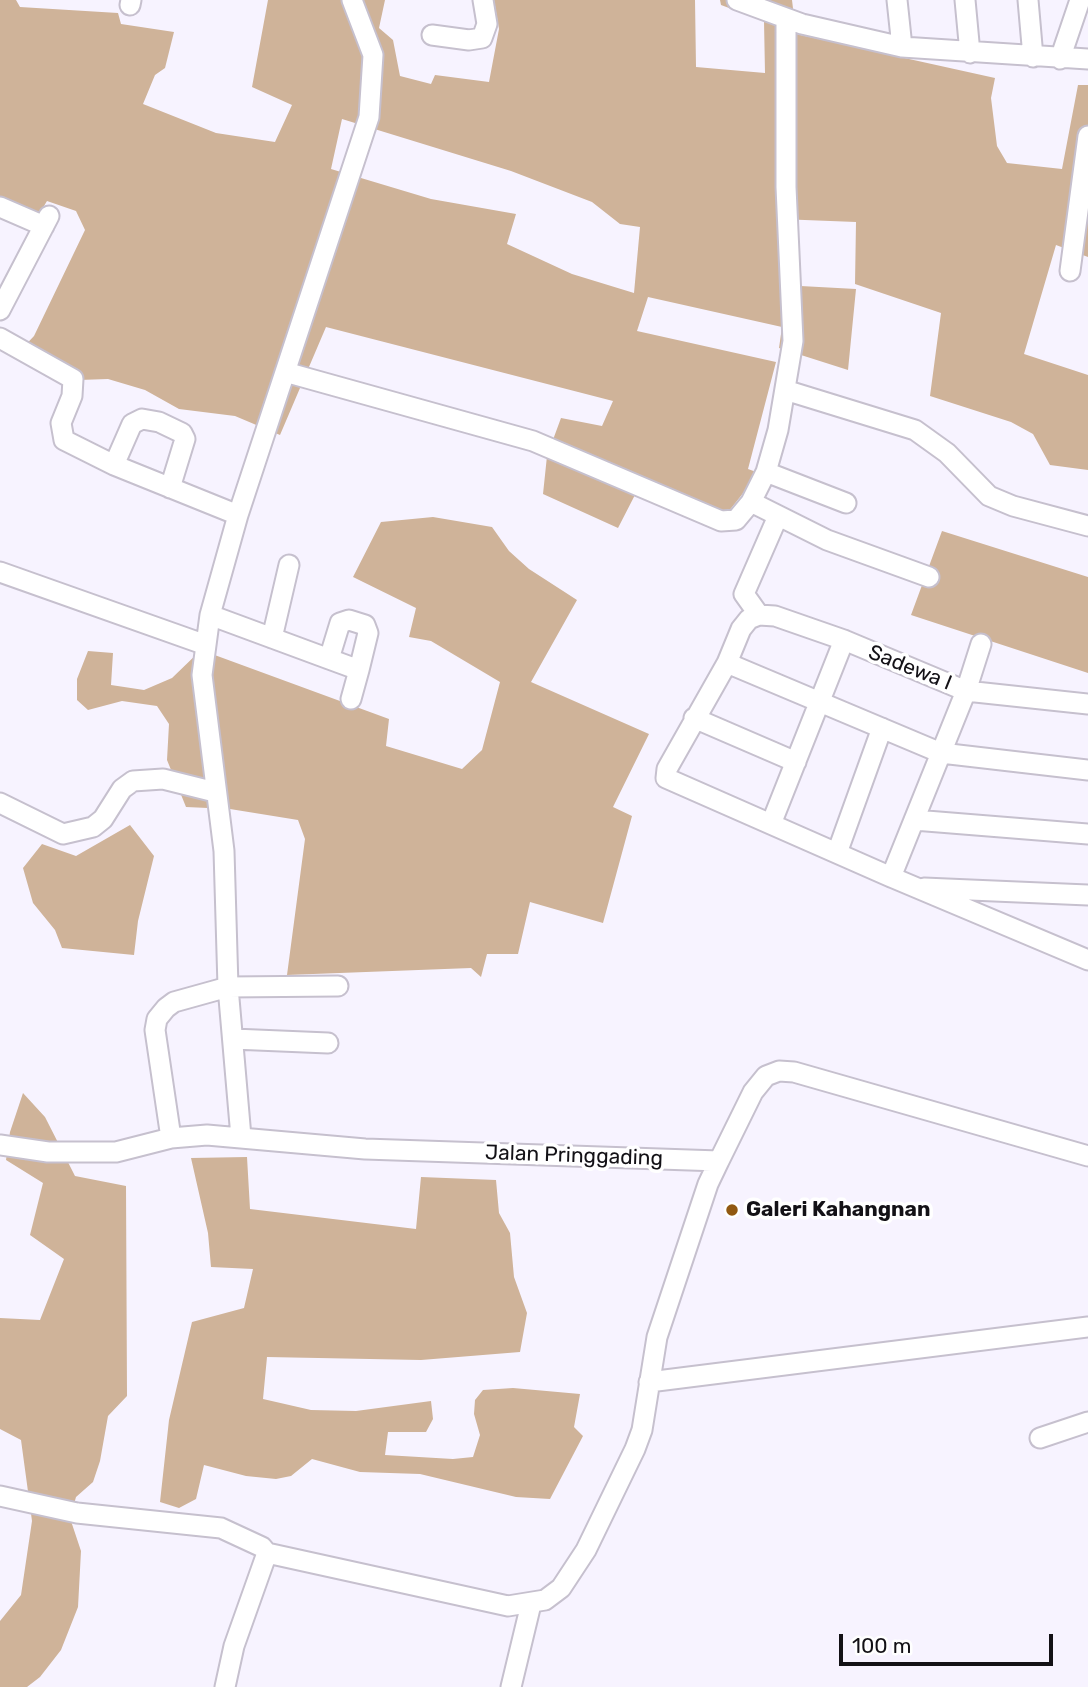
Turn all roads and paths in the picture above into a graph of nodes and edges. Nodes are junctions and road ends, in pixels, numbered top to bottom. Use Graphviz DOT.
graph roads {
  1 [pos="352,0"];
  2 [pos="482,0"];
  3 [pos="737,0"];
  4 [pos="897,0"];
  5 [pos="965,0"];
  6 [pos="1028,0"];
  7 [pos="1080,0"];
  8 [pos="786,18"];
  9 [pos="432,35"];
  10 [pos="902,47"];
  11 [pos="970,53"];
  12 [pos="1033,57"];
  13 [pos="1060,59"];
  14 [pos="1088,59"];
  15 [pos="1088,136"];
  16 [pos="0,208"];
  17 [pos="1070,271"];
  18 [pos="8,276"];
  19 [pos="0,310"];
  20 [pos="0,338"];
  21 [pos="285,372"];
  22 [pos="785,390"];
  23 [pos="114,466"];
  24 [pos="766,472"];
  25 [pos="170,488"];
  26 [pos="751,502"];
  27 [pos="846,503"];
  28 [pos="238,515"];
  29 [pos="778,516"];
  30 [pos="1088,526"];
  31 [pos="289,565"];
  32 [pos="0,572"];
  33 [pos="929,577"];
  34 [pos="210,615"];
  35 [pos="759,615"];
  36 [pos="272,638"];
  37 [pos="844,640"];
  38 [pos="981,644"];
  39 [pos="206,645"];
  40 [pos="329,659"];
  41 [pos="727,663"];
  42 [pos="359,670"];
  43 [pos="966,691"];
  44 [pos="351,699"];
  45 [pos="820,701"];
  46 [pos="1088,704"];
  47 [pos="694,718"];
  48 [pos="882,728"];
  49 [pos="941,753"];
  50 [pos="796,761"];
  51 [pos="1088,770"];
  52 [pos="215,792"];
  53 [pos="0,803"];
  54 [pos="914,820"];
  55 [pos="771,824"];
  56 [pos="1088,834"];
  57 [pos="837,853"];
  58 [pos="891,877"];
  59 [pos="919,889"];
  60 [pos="1088,894"];
  61 [pos="1088,960"];
  62 [pos="338,986"];
  63 [pos="228,987"];
  64 [pos="233,1039"];
  65 [pos="328,1042"];
  66 [pos="241,1137"];
  67 [pos="171,1139"];
  68 [pos="0,1145"];
  69 [pos="1088,1156"];
  70 [pos="719,1161"];
  71 [pos="1088,1327"];
  72 [pos="649,1382"];
  73 [pos="1088,1422"];
  74 [pos="1040,1438"];
  75 [pos="0,1496"];
  76 [pos="267,1553"];
  77 [pos="531,1604"];
  78 [pos="225,1687"];
  79 [pos="511,1687"];
  1 -- 21 [label="street"];
  2 -- 9 [label="street"];
  3 -- 8 [label="street"];
  4 -- 10 [label="street"];
  5 -- 11 [label="street"];
  6 -- 12 [label="street"];
  7 -- 13 [label="street"];
  8 -- 10 [label="street"];
  8 -- 22 [label="street"];
  10 -- 11 [label="street"];
  11 -- 12 [label="street"];
  12 -- 13 [label="street"];
  13 -- 14 [label="street"];
  15 -- 17 [label="street"];
  16 -- 18 [label="street"];
  18 -- 19 [label="street"];
  20 -- 23 [label="street"];
  21 -- 26 [label="street"];
  21 -- 28 [label="street"];
  22 -- 24 [label="street"];
  22 -- 30 [label="street"];
  23 -- 25 [label="street"];
  23 -- 25 [label="street"];
  24 -- 26 [label="street"];
  24 -- 27 [label="street"];
  25 -- 28 [label="street"];
  26 -- 29 [label="street"];
  28 -- 34 [label="street"];
  29 -- 33 [label="street"];
  29 -- 35 [label="street"];
  31 -- 36 [label="street"];
  32 -- 39 [label="street"];
  34 -- 36 [label="street"];
  34 -- 39 [label="street"];
  35 -- 37 [label="street, Sadewa I"];
  35 -- 41 [label="street"];
  36 -- 40 [label="street"];
  37 -- 43 [label="street, Sadewa I"];
  37 -- 45 [label="street"];
  38 -- 43 [label="street"];
  39 -- 52 [label="street"];
  40 -- 42 [label="street"];
  40 -- 42 [label="street"];
  41 -- 45 [label="street"];
  41 -- 47 [label="street"];
  42 -- 44 [label="street"];
  43 -- 46 [label="street, Sadewa I"];
  43 -- 49 [label="street"];
  45 -- 48 [label="street"];
  45 -- 50 [label="street"];
  47 -- 50 [label="street"];
  47 -- 55 [label="street"];
  48 -- 49 [label="street"];
  48 -- 57 [label="street"];
  49 -- 51 [label="street"];
  49 -- 54 [label="street"];
  50 -- 55 [label="street"];
  52 -- 53 [label="street"];
  52 -- 63 [label="street"];
  54 -- 56 [label="street"];
  54 -- 58 [label="street"];
  55 -- 57 [label="street"];
  57 -- 58 [label="street"];
  58 -- 59 [label="street"];
  59 -- 60 [label="street"];
  59 -- 61 [label="street"];
  62 -- 63 [label="street"];
  63 -- 64 [label="street"];
  63 -- 67 [label="street"];
  64 -- 65 [label="street"];
  64 -- 66 [label="street"];
  66 -- 67 [label="street, Jalan Pringgading"];
  66 -- 70 [label="street, Jalan Pringgading"];
  67 -- 68 [label="street, Jalan Pringgading"];
  69 -- 70 [label="street"];
  70 -- 72 [label="street"];
  71 -- 72 [label="street"];
  72 -- 77 [label="street"];
  73 -- 74 [label="street"];
  75 -- 76 [label="street"];
  76 -- 77 [label="street"];
  76 -- 78 [label="street"];
  77 -- 79 [label="street"];
}
